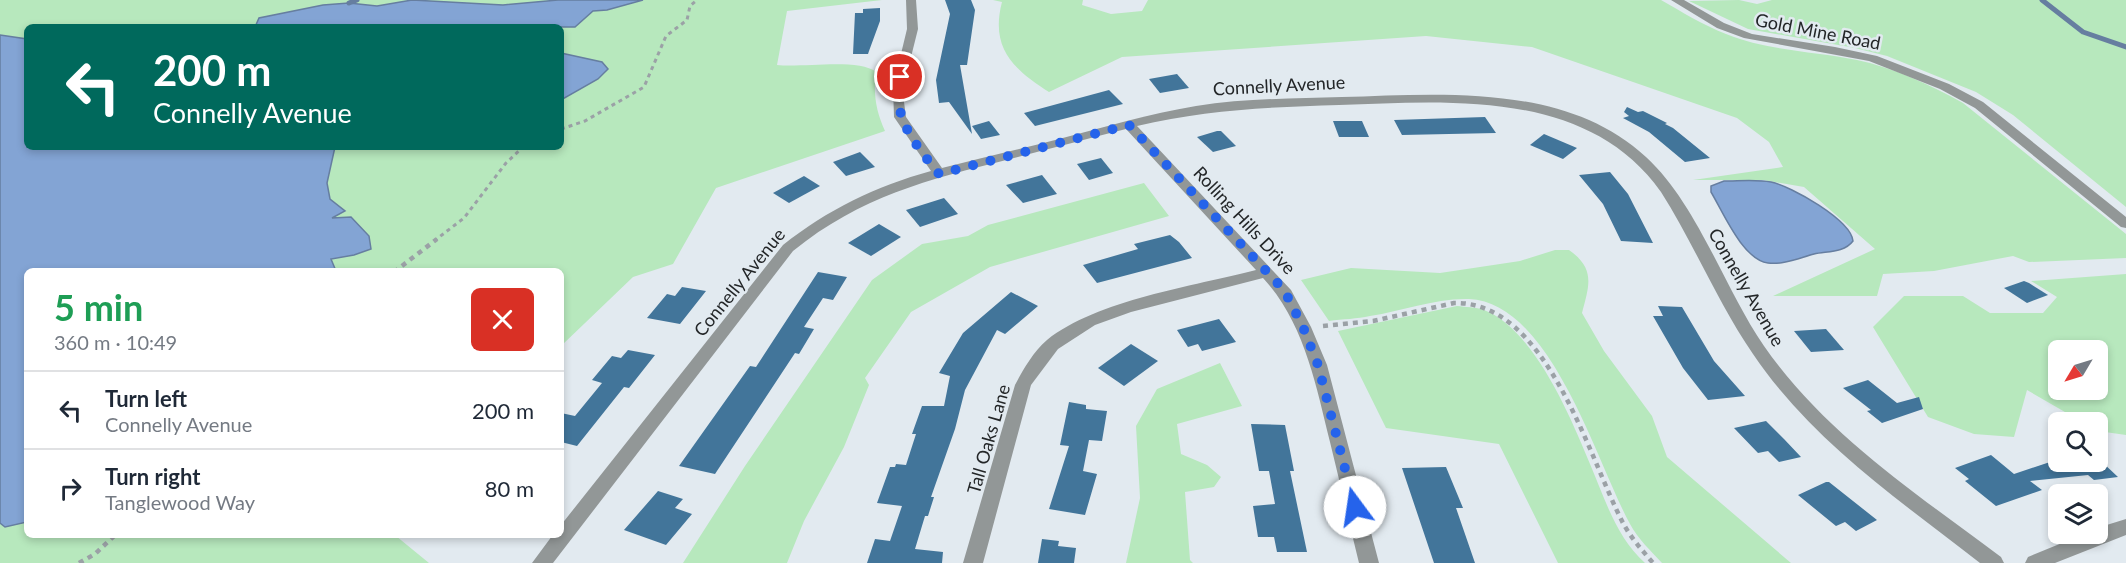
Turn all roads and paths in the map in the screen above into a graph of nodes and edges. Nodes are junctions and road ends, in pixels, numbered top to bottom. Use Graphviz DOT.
graph roads {
  1 [pos="697,0"];
  2 [pos="911,0"];
  3 [pos="1676,0"];
  4 [pos="1129,125"];
  5 [pos="564,128"];
  6 [pos="519,150"];
  7 [pos="939,174"];
  8 [pos="2126,224"];
  9 [pos="398,268"];
  10 [pos="1267,272"];
  11 [pos="1323,326"];
  12 [pos="2126,527"];
  13 [pos="564,535"];
  14 [pos="112,538"];
  15 [pos="562,538"];
  16 [pos="79,563"];
  17 [pos="542,563"];
  18 [pos="973,563"];
  19 [pos="1369,563"];
  20 [pos="1653,563"];
  21 [pos="1994,563"];
  22 [pos="2035,563"];
  1 -- 5 [label="path"];
  2 -- 7 [label="street"];
  3 -- 8 [label="street, Gold Mine Road"];
  4 -- 7 [label="street, Connelly Avenue"];
  4 -- 10 [label="street, Rolling Hills Drive"];
  4 -- 21 [label="street, Connelly Avenue"];
  6 -- 9 [label="path"];
  7 -- 13 [label="street, Connelly Avenue"];
  10 -- 18 [label="street, Tall Oaks Lane"];
  10 -- 19 [label="street, Rolling Hills Drive"];
  11 -- 20 [label="path"];
  12 -- 22 [label="street"];
  14 -- 16 [label="path"];
  15 -- 17 [label="street, Connelly Avenue"];
}
